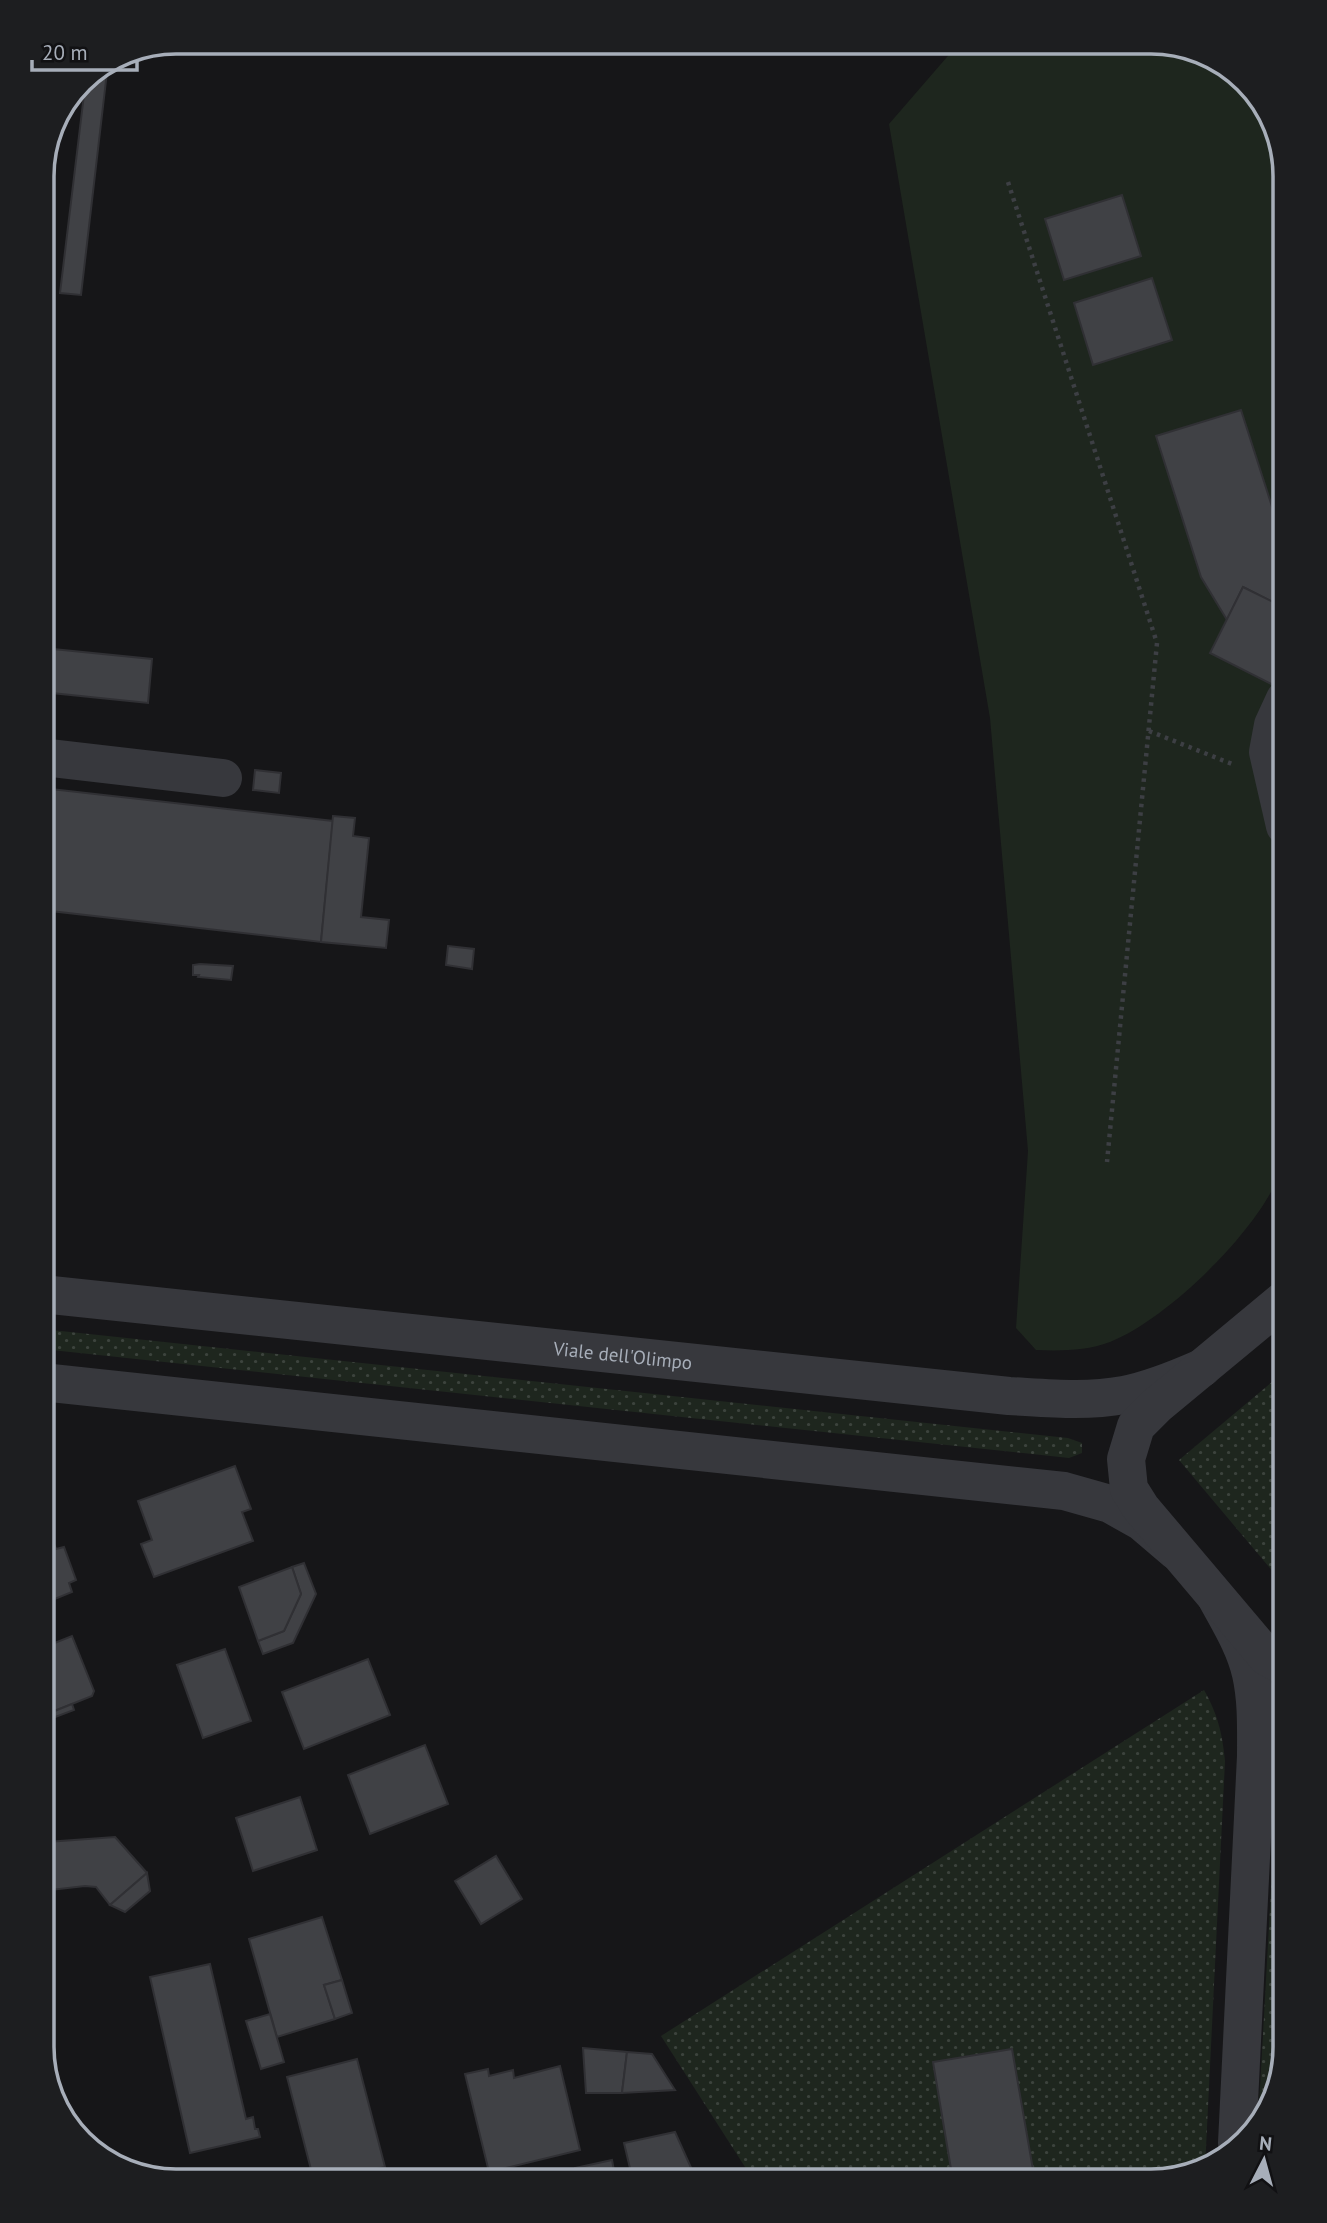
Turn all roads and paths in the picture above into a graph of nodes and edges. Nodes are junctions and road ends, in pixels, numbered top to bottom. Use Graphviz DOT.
graph roads {
  1 [pos="1008,182"];
  2 [pos="1273,725"];
  3 [pos="1149,731"];
  4 [pos="55,758"];
  5 [pos="1273,772"];
  6 [pos="223,778"];
  7 [pos="1273,779"];
  8 [pos="1107,1162"];
  9 [pos="54,1295"];
  10 [pos="1273,1309"];
  11 [pos="1202,1368"];
  12 [pos="54,1383"];
  13 [pos="1176,1551"];
  14 [pos="1217,1600"];
  15 [pos="1273,1660"];
  16 [pos="1238,2125"];
  1 -- 3 [label="path"];
  2 -- 5 [label="street"];
  3 -- 7 [label="path"];
  3 -- 8 [label="path"];
  4 -- 6 [label="street"];
  9 -- 11 [label="street, Viale dell'Olimpo"];
  10 -- 11 [label="street"];
  11 -- 13 [label="street"];
  12 -- 13 [label="street"];
  13 -- 14 [label="street"];
  14 -- 15 [label="street"];
  14 -- 16 [label="street"];
}
